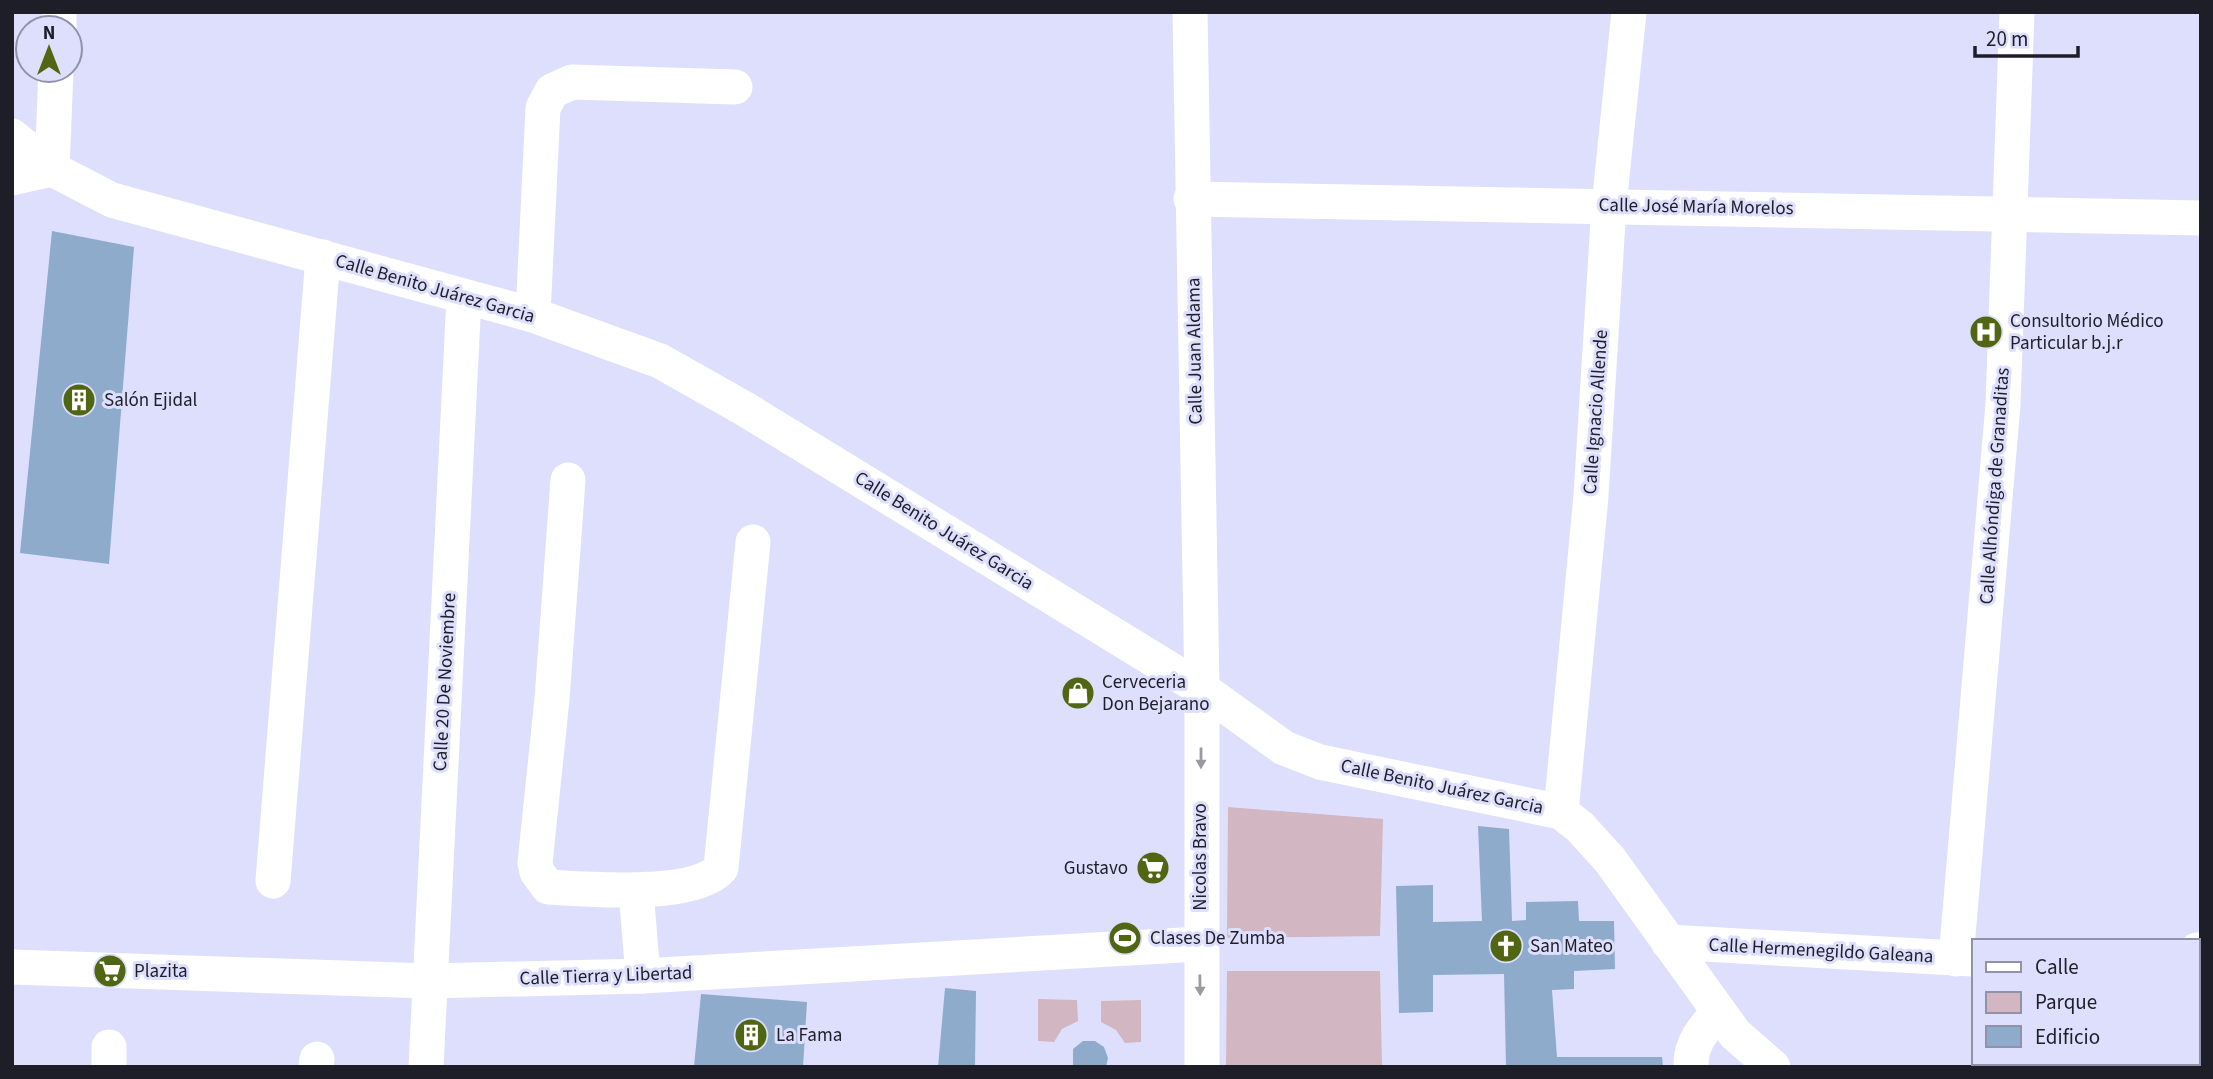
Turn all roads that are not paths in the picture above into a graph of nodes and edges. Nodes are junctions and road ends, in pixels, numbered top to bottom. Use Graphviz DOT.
graph roads {
  1 [pos="1190,12"];
  2 [pos="1629,12"];
  3 [pos="2017,12"];
  4 [pos="56,84"];
  5 [pos="735,88"];
  6 [pos="12,136"];
  7 [pos="52,169"];
  8 [pos="12,178"];
  9 [pos="1191,199"];
  10 [pos="1609,205"];
  11 [pos="2009,215"];
  12 [pos="2201,218"];
  13 [pos="323,257"];
  14 [pos="464,297"];
  15 [pos="533,315"];
  16 [pos="568,480"];
  17 [pos="753,542"];
  18 [pos="1202,689"];
  19 [pos="1561,811"];
  20 [pos="273,881"];
  21 [pos="636,891"];
  22 [pos="1668,942"];
  23 [pos="1199,944"];
  24 [pos="1965,959"];
  25 [pos="12,967"];
  26 [pos="643,976"];
  27 [pos="429,981"];
  28 [pos="1719,1012"];
  29 [pos="426,1067"];
  30 [pos="1202,1067"];
  31 [pos="1691,1067"];
  32 [pos="1773,1067"];
  1 -- 9 [label="street, Calle Juan Aldama"];
  2 -- 10 [label="street, Calle Ignacio Allende"];
  3 -- 11 [label="street, Calle Alhóndiga de Granaditas"];
  4 -- 7 [label="street"];
  5 -- 15 [label="street"];
  6 -- 7 [label="street, Calle Benito Juárez Garcia"];
  7 -- 8 [label="street"];
  7 -- 13 [label="street, Calle Benito Juárez Garcia"];
  9 -- 10 [label="street, Calle José María Morelos"];
  9 -- 18 [label="street, Calle Juan Aldama"];
  10 -- 11 [label="street, Calle José María Morelos"];
  10 -- 19 [label="street, Calle Ignacio Allende"];
  11 -- 12 [label="street, Calle José María Morelos"];
  11 -- 24 [label="street, Calle Alhóndiga de Granaditas"];
  13 -- 14 [label="street, Calle Benito Juárez Garcia"];
  13 -- 20 [label="street"];
  14 -- 15 [label="street, Calle Benito Juárez Garcia"];
  14 -- 27 [label="street, Calle 20 De Noviembre"];
  15 -- 18 [label="street, Calle Benito Juárez Garcia"];
  16 -- 21 [label="street"];
  17 -- 21 [label="street"];
  18 -- 19 [label="street, Calle Benito Juárez Garcia"];
  18 -- 23 [label="street, Nicolas Bravo, one-way"];
  19 -- 22 [label="street, Calle Benito Juárez Garcia"];
  21 -- 26 [label="street"];
  22 -- 24 [label="street, Calle Hermenegildo Galeana"];
  22 -- 28 [label="street, Calle Benito Juárez Garcia"];
  23 -- 26 [label="street, Calle Tierra y Libertad"];
  23 -- 30 [label="street, Nicolas Bravo, one-way"];
  25 -- 27 [label="street, Calle Tierra y Libertad"];
  26 -- 27 [label="street, Calle Tierra y Libertad"];
  27 -- 29 [label="street, Calle 20 De Noviembre"];
  28 -- 31 [label="street"];
  28 -- 32 [label="street, Calle Benito Juárez Garcia"];
}
